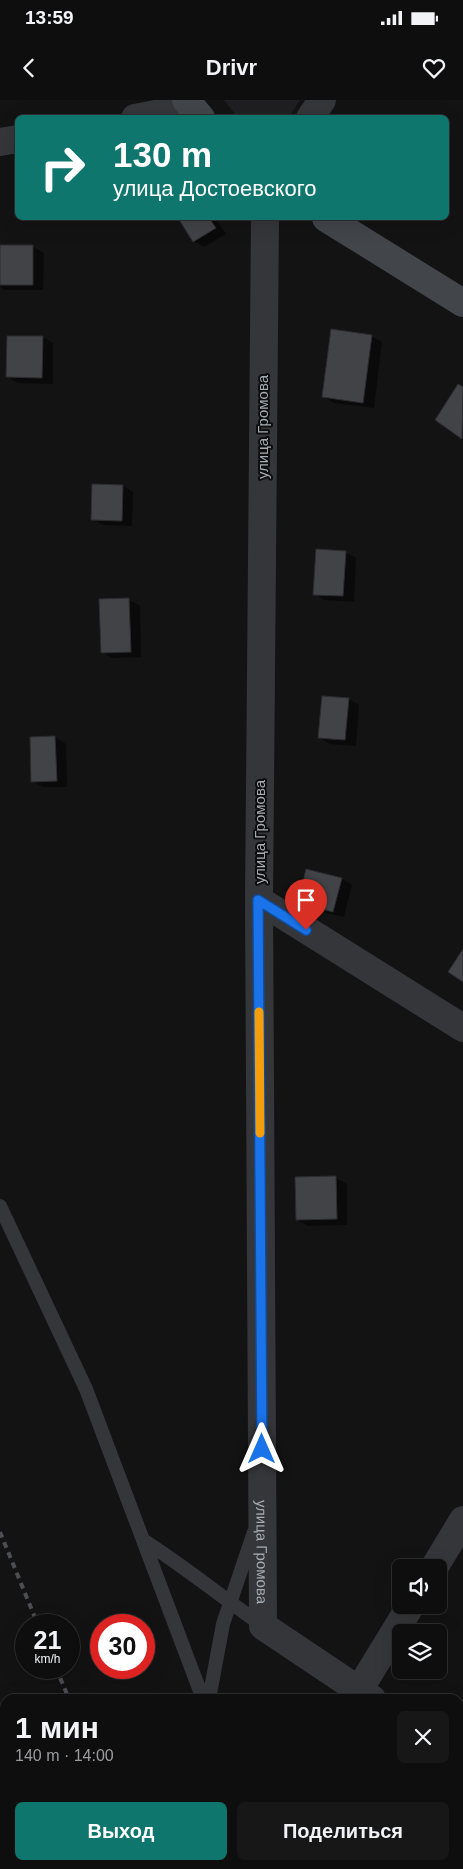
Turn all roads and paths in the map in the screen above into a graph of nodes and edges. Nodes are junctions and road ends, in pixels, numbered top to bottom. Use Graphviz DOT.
graph roads {
  1 [pos="322,100"];
  2 [pos="193,108"];
  3 [pos="152,115"];
  4 [pos="312,115"];
  5 [pos="15,140"];
  6 [pos="0,142"];
  7 [pos="265,220"];
  8 [pos="329,220"];
  9 [pos="463,303"];
  10 [pos="258,900"];
  11 [pos="463,1028"];
  12 [pos="0,1206"];
  13 [pos="263,1508"];
  14 [pos="463,1520"];
  15 [pos="143,1540"];
  16 [pos="439,1559"];
  17 [pos="230,1603"];
  18 [pos="406,1614"];
  19 [pos="263,1626"];
  20 [pos="201,1694"];
  21 [pos="210,1694"];
  22 [pos="365,1694"];
  23 [pos="366,1694"];
  1 -- 4 [label="street"];
  2 -- 3 [label="street"];
  5 -- 6 [label="street"];
  7 -- 10 [label="street, улица Громова"];
  8 -- 9 [label="street"];
  10 -- 11 [label="street"];
  10 -- 13 [label="street, улица Громова"];
  12 -- 15 [label="lane"];
  13 -- 17 [label="lane"];
  13 -- 19 [label="street, улица Громова"];
  14 -- 16 [label="street"];
  15 -- 17 [label="lane"];
  15 -- 20 [label="lane"];
  17 -- 19 [label="lane"];
  17 -- 21 [label="lane"];
  18 -- 23 [label="street"];
  19 -- 22 [label="street"];
}
